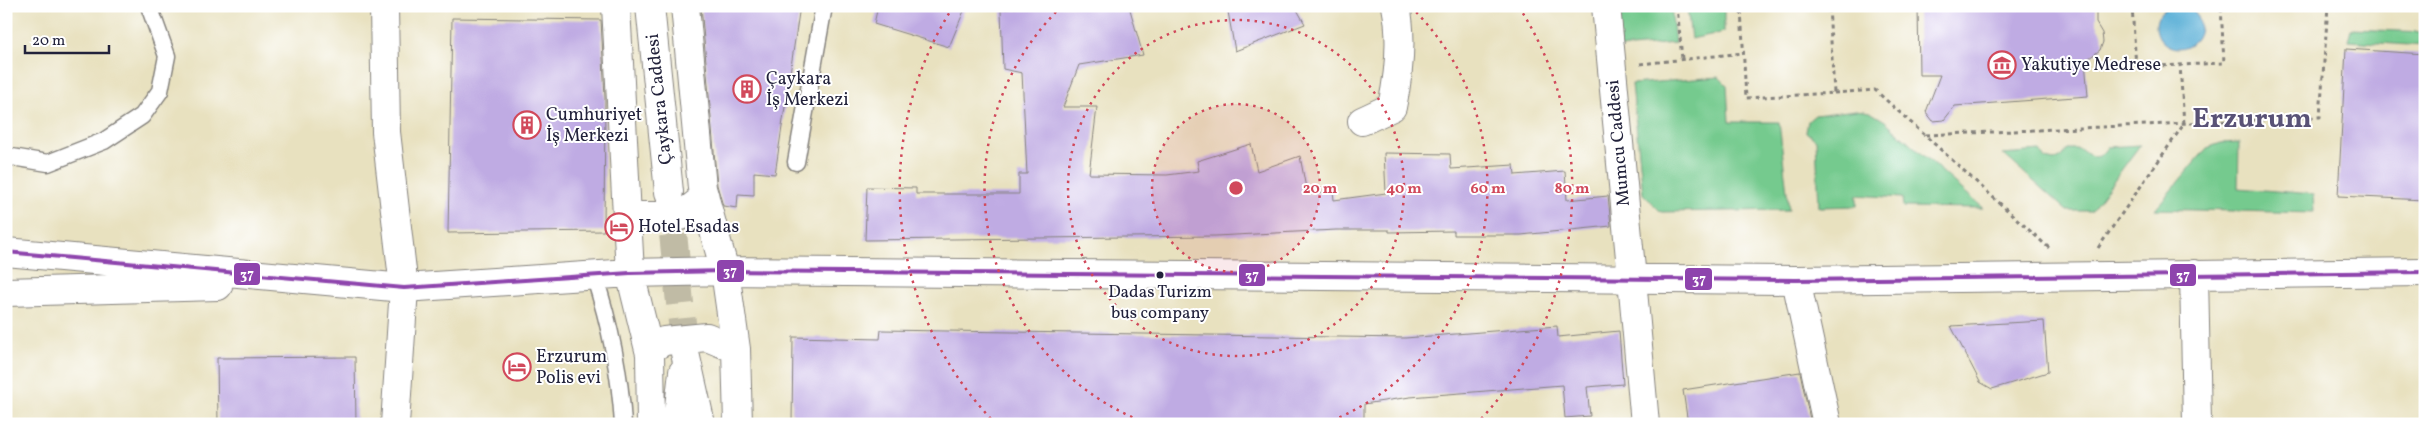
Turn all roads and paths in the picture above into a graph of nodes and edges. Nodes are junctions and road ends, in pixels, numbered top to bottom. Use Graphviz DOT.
graph roads {
  1 [pos="149,6"];
  2 [pos="384,6"];
  3 [pos="616,6"];
  4 [pos="650,6"];
  5 [pos="685,6"];
  6 [pos="824,6"];
  7 [pos="1396,6"];
  8 [pos="1606,6"];
  9 [pos="1677,6"];
  10 [pos="1795,6"];
  11 [pos="1829,6"];
  12 [pos="2132,6"];
  13 [pos="2221,6"];
  14 [pos="2328,6"];
  15 [pos="1743,53"];
  16 [pos="1682,59"];
  17 [pos="2180,65"];
  18 [pos="1612,66"];
  19 [pos="1834,93"];
  20 [pos="1362,121"];
  21 [pos="2184,124"];
  22 [pos="1926,135"];
  23 [pos="6,156"];
  24 [pos="796,162"];
  25 [pos="669,192"];
  26 [pos="705,197"];
  27 [pos="627,212"];
  28 [pos="6,252"];
  29 [pos="725,271"];
  30 [pos="2425,272"];
  31 [pos="630,273"];
  32 [pos="2194,274"];
  33 [pos="594,275"];
  34 [pos="2078,275"];
  35 [pos="1632,279"];
  36 [pos="1796,280"];
  37 [pos="404,288"];
  38 [pos="6,292"];
  39 [pos="736,349"];
  40 [pos="650,354"];
  41 [pos="395,424"];
  42 [pos="622,424"];
  43 [pos="651,424"];
  44 [pos="677,424"];
  45 [pos="702,424"];
  46 [pos="738,424"];
  47 [pos="1644,424"];
  48 [pos="1827,424"];
  49 [pos="2197,424"];
  1 -- 23 [label="lane"];
  2 -- 37 [label="main road"];
  3 -- 27 [label="main road"];
  4 -- 25 [label="main road, Çaykara Caddesi"];
  5 -- 26 [label="main road"];
  6 -- 24 [label="lane"];
  7 -- 20 [label="main road"];
  8 -- 18 [label="main road, Mumcu Caddesi"];
  9 -- 16 [label="path"];
  10 -- 15 [label="path"];
  11 -- 19 [label="path"];
  12 -- 17 [label="path"];
  13 -- 17 [label="path"];
  14 -- 21 [label="path"];
  15 -- 16 [label="path"];
  15 -- 19 [label="path"];
  16 -- 18 [label="path"];
  17 -- 21 [label="path"];
  18 -- 35 [label="main road, Mumcu Caddesi"];
  19 -- 22 [label="path"];
  21 -- 22 [label="path"];
  21 -- 34 [label="path"];
  22 -- 34 [label="path"];
  26 -- 27 [label="main road"];
  26 -- 29 [label="main road"];
  27 -- 31 [label="main road"];
  28 -- 37 [label="main road"];
  29 -- 31 [label="main road"];
  29 -- 35 [label="main road"];
  29 -- 39 [label="main road"];
  30 -- 32 [label="main road"];
  31 -- 33 [label="main road"];
  31 -- 40 [label="main road"];
  32 -- 34 [label="main road"];
  32 -- 49 [label="main road"];
  33 -- 37 [label="main road"];
  33 -- 42 [label="lane"];
  34 -- 36 [label="main road"];
  35 -- 36 [label="main road"];
  35 -- 47 [label="main road, Mumcu Caddesi"];
  36 -- 48 [label="main road"];
  37 -- 38 [label="main road"];
  37 -- 41 [label="main road"];
  39 -- 40 [label="main road"];
  39 -- 46 [label="main road"];
  40 -- 43 [label="main road"];
  44 -- 45 [label="main road"];
}
